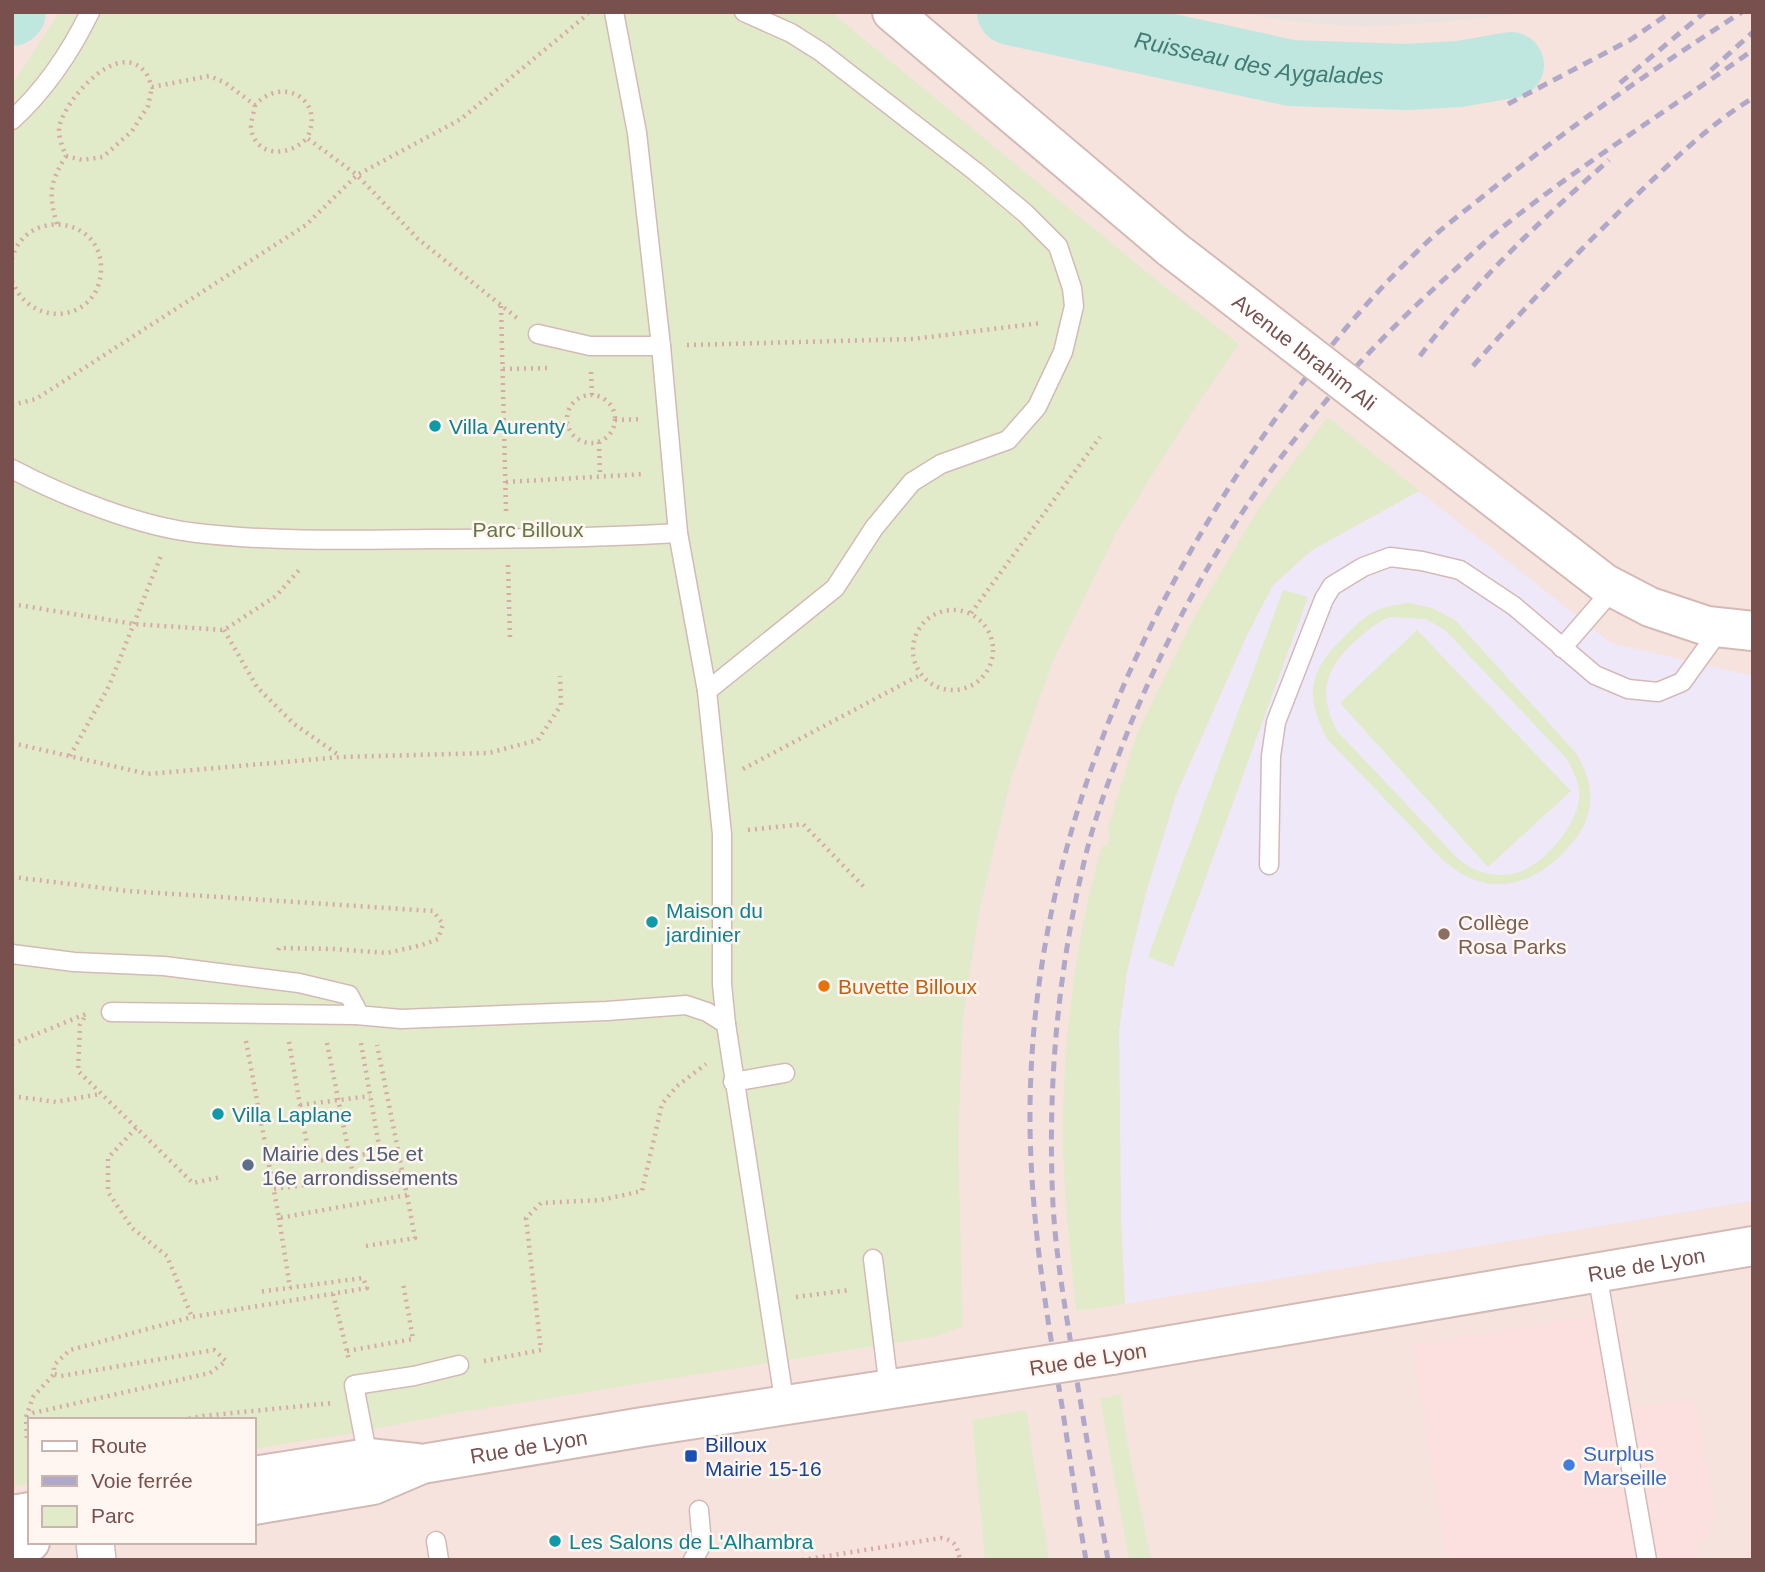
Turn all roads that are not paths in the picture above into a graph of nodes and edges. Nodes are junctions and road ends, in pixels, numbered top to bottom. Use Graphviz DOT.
graph roads {
  1 [pos="90,12"];
  2 [pos="614,12"];
  3 [pos="744,12"];
  4 [pos="892,12"];
  5 [pos="12,120"];
  6 [pos="538,334"];
  7 [pos="661,346"];
  8 [pos="12,469"];
  9 [pos="678,533"];
  10 [pos="1614,588"];
  11 [pos="1737,629"];
  12 [pos="1562,648"];
  13 [pos="707,691"];
  14 [pos="1269,865"];
  15 [pos="12,954"];
  16 [pos="111,1012"];
  17 [pos="364,1016"];
  18 [pos="726,1024"];
  19 [pos="785,1073"];
  20 [pos="733,1082"];
  21 [pos="1753,1246"];
  22 [pos="873,1259"];
  23 [pos="1597,1273"];
  24 [pos="459,1365"];
  25 [pos="889,1389"];
  26 [pos="785,1406"];
  27 [pos="368,1458"];
  28 [pos="422,1464"];
  29 [pos="256,1476"];
  30 [pos="256,1492"];
  31 [pos="256,1504"];
  32 [pos="699,1510"];
  33 [pos="436,1541"];
  34 [pos="439,1560"];
  35 [pos="693,1560"];
  36 [pos="1647,1560"];
  1 -- 5 [label="lane"];
  2 -- 7 [label="lane"];
  3 -- 13 [label="lane"];
  4 -- 10 [label="street, Avenue Ibrahim Ali, bridge"];
  6 -- 7 [label="lane"];
  7 -- 9 [label="lane"];
  8 -- 9 [label="lane"];
  9 -- 13 [label="lane"];
  10 -- 11 [label="street, Avenue Ibrahim Ali"];
  10 -- 12 [label="lane"];
  11 -- 12 [label="lane"];
  12 -- 14 [label="lane"];
  13 -- 18 [label="lane"];
  15 -- 17 [label="lane"];
  16 -- 17 [label="lane"];
  17 -- 18 [label="lane"];
  18 -- 20 [label="lane"];
  19 -- 20 [label="lane"];
  20 -- 26 [label="lane"];
  21 -- 23 [label="street, Rue de Lyon"];
  22 -- 25 [label="lane"];
  23 -- 25 [label="street, Rue de Lyon, bridge"];
  23 -- 36 [label="lane"];
  24 -- 27 [label="lane"];
  25 -- 26 [label="street, Rue de Lyon"];
  26 -- 28 [label="street, Rue de Lyon"];
  27 -- 28 [label="street, Rue de Lyon"];
  27 -- 29 [label="street, Rue de Lyon"];
  28 -- 30 [label="lane"];
  28 -- 31 [label="street, Rue de Lyon"];
  32 -- 35 [label="lane"];
  33 -- 34 [label="lane"];
}
